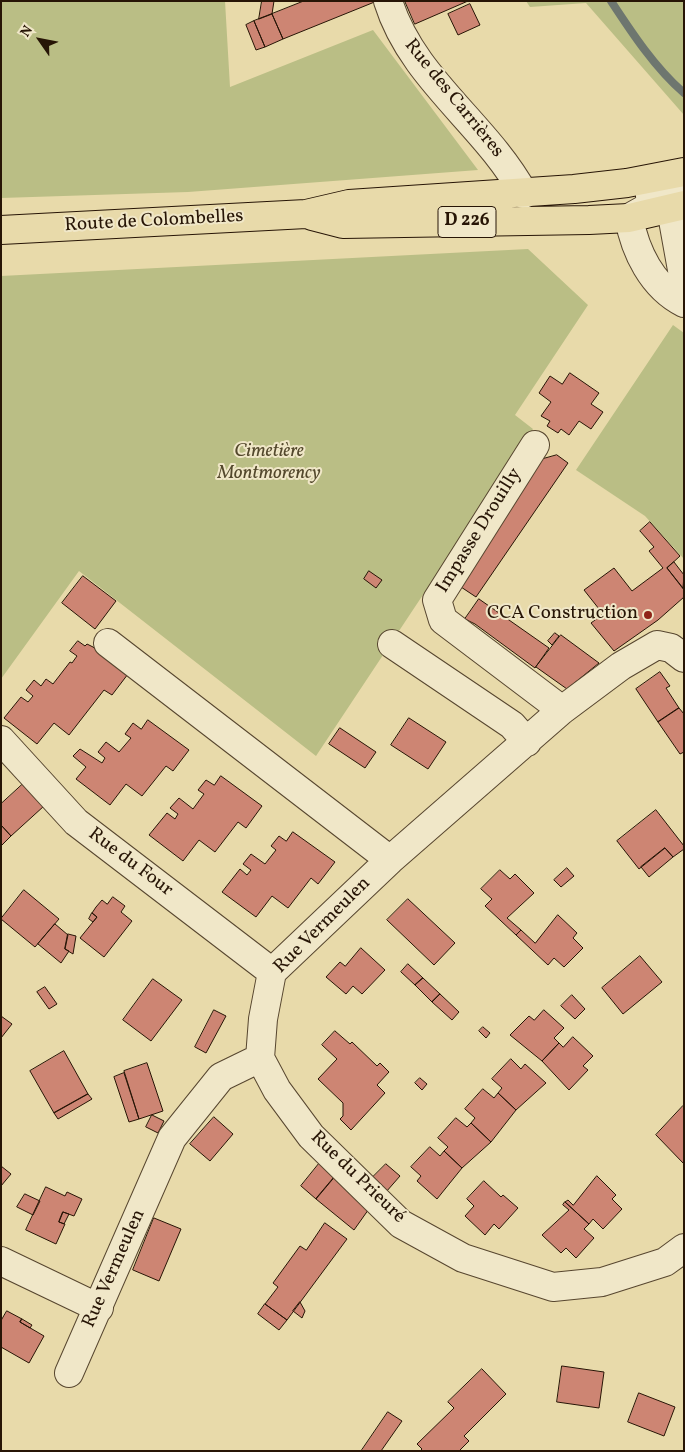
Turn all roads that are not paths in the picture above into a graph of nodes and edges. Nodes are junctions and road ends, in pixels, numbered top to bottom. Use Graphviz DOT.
graph roads {
  1 [pos="388,1"];
  2 [pos="684,172"];
  3 [pos="627,183"];
  4 [pos="524,194"];
  5 [pos="674,200"];
  6 [pos="306,214"];
  7 [pos="630,218"];
  8 [pos="529,221"];
  9 [pos="1,230"];
  10 [pos="684,281"];
  11 [pos="684,303"];
  12 [pos="535,445"];
  13 [pos="108,643"];
  14 [pos="392,644"];
  15 [pos="684,658"];
  16 [pos="562,710"];
  17 [pos="1,740"];
  18 [pos="527,742"];
  19 [pos="390,860"];
  20 [pos="272,972"];
  21 [pos="260,1058"];
  22 [pos="684,1248"];
  23 [pos="1,1261"];
  24 [pos="99,1308"];
  25 [pos="69,1373"];
  1 -- 4 [label="street, Rue des Carrières"];
  2 -- 3 [label="main road, Route de Colombelles / D 226"];
  3 -- 4 [label="main road, Route de Colombelles / D 226"];
  3 -- 5 [label="street"];
  4 -- 6 [label="main road, Route de Colombelles / D 226"];
  4 -- 8 [label="main road"];
  5 -- 7 [label="main road, Route de Colombelles / D 226"];
  5 -- 10 [label="street"];
  6 -- 8 [label="main road, Route de Colombelles / D 226"];
  6 -- 9 [label="main road, Route de Colombelles / D 226"];
  7 -- 8 [label="main road, Route de Colombelles / D 226"];
  7 -- 11 [label="street"];
  12 -- 16 [label="street, Impasse Drouilly"];
  13 -- 19 [label="street"];
  14 -- 18 [label="street"];
  15 -- 16 [label="street, Rue Vermeulen"];
  16 -- 18 [label="street, Rue Vermeulen"];
  17 -- 20 [label="street, Rue du Four"];
  18 -- 19 [label="street, Rue Vermeulen"];
  19 -- 20 [label="street, Rue Vermeulen"];
  20 -- 21 [label="street, Rue Vermeulen"];
  21 -- 22 [label="street, Rue du Prieuré"];
  21 -- 24 [label="street, Rue Vermeulen"];
  23 -- 24 [label="street"];
  24 -- 25 [label="street, Rue Vermeulen"];
}
